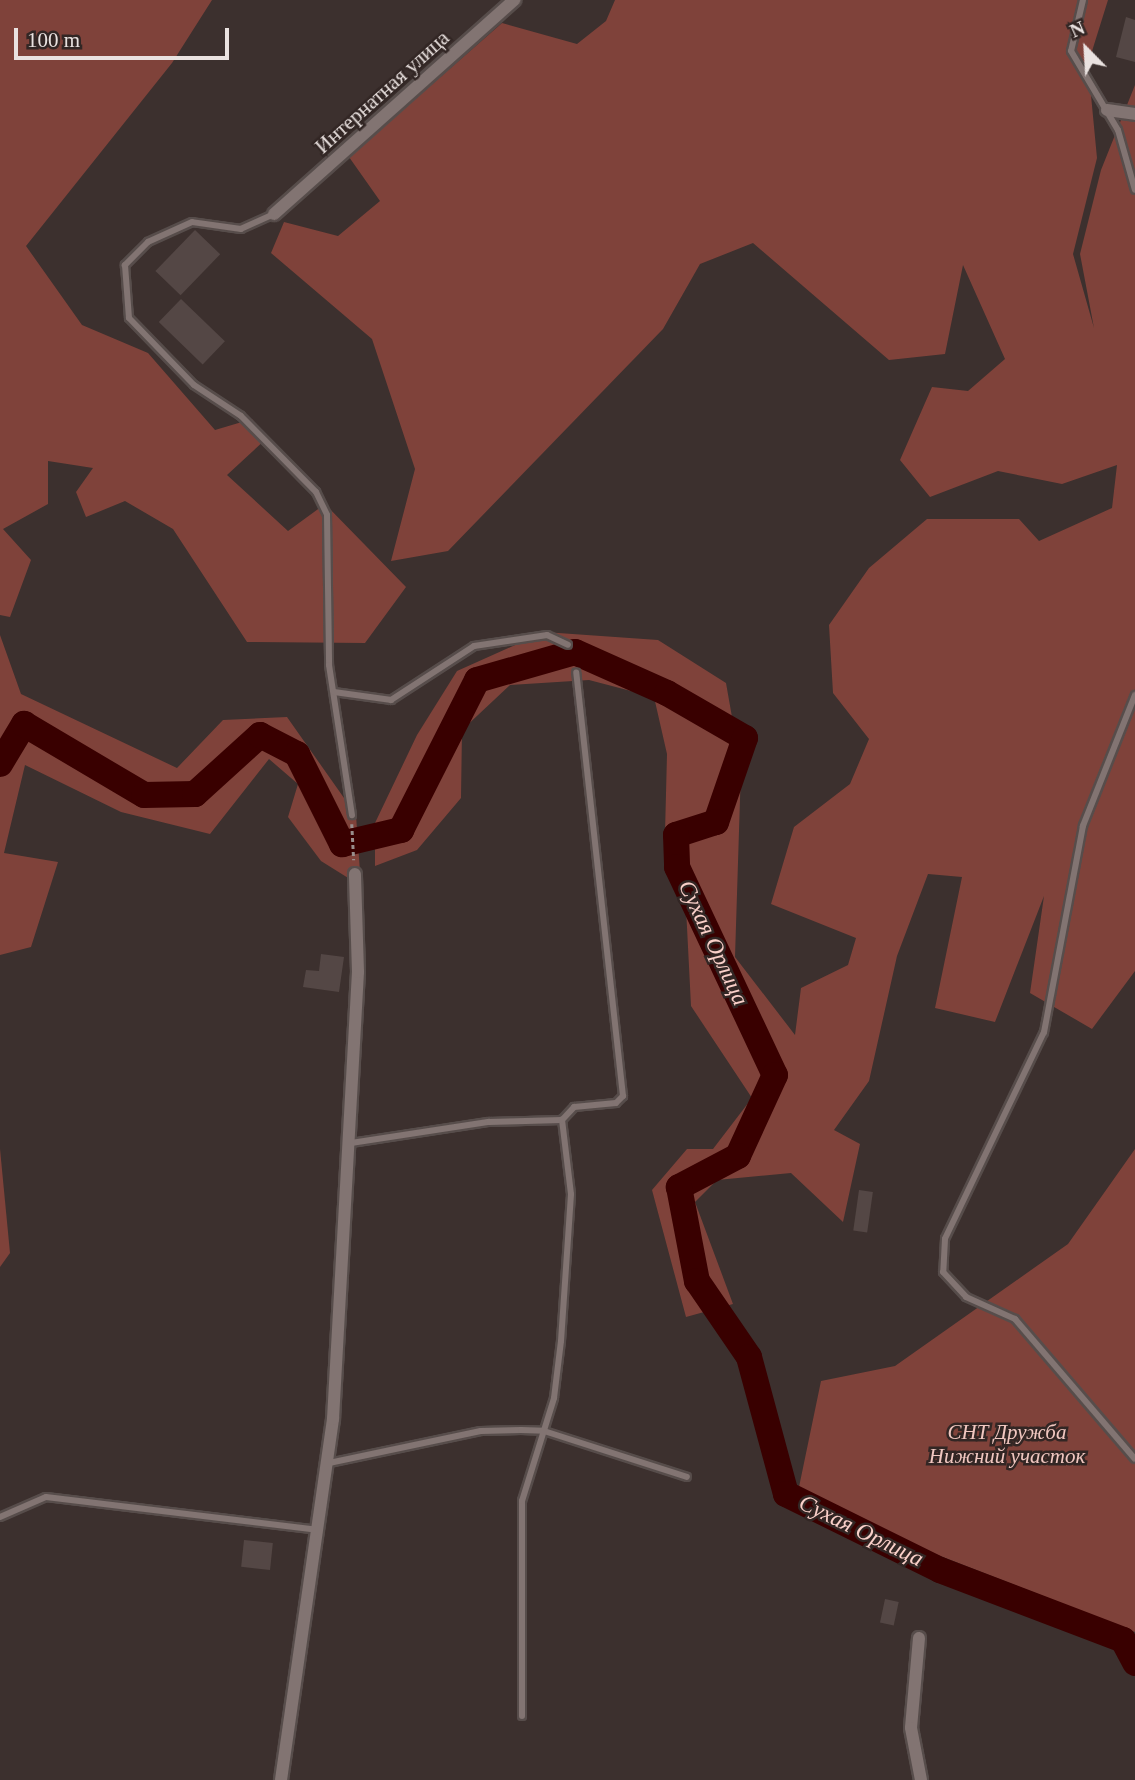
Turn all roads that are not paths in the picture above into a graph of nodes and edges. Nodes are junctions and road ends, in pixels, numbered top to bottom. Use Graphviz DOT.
graph roads {
  1 [pos="514,0"];
  2 [pos="1083,0"];
  3 [pos="1107,110"];
  4 [pos="1135,114"];
  5 [pos="1135,190"];
  6 [pos="274,214"];
  7 [pos="568,645"];
  8 [pos="576,673"];
  9 [pos="334,692"];
  10 [pos="1135,695"];
  11 [pos="352,815"];
  12 [pos="355,874"];
  13 [pos="562,1120"];
  14 [pos="351,1143"];
  15 [pos="544,1430"];
  16 [pos="1135,1459"];
  17 [pos="329,1463"];
  18 [pos="688,1477"];
  19 [pos="0,1517"];
  20 [pos="321,1530"];
  21 [pos="919,1638"];
  22 [pos="522,1716"];
  23 [pos="281,1780"];
  24 [pos="921,1780"];
  1 -- 6 [label="street, Интернатная улица"];
  2 -- 3 [label="lane"];
  3 -- 4 [label="street"];
  3 -- 5 [label="lane"];
  6 -- 9 [label="lane"];
  7 -- 9 [label="lane"];
  8 -- 13 [label="lane"];
  9 -- 11 [label="lane"];
  10 -- 16 [label="lane"];
  12 -- 14 [label="street"];
  13 -- 14 [label="lane"];
  13 -- 15 [label="lane"];
  14 -- 17 [label="street"];
  15 -- 17 [label="lane"];
  15 -- 18 [label="lane"];
  15 -- 22 [label="lane"];
  17 -- 20 [label="street"];
  19 -- 20 [label="lane"];
  20 -- 23 [label="street"];
  21 -- 24 [label="street"];
}
